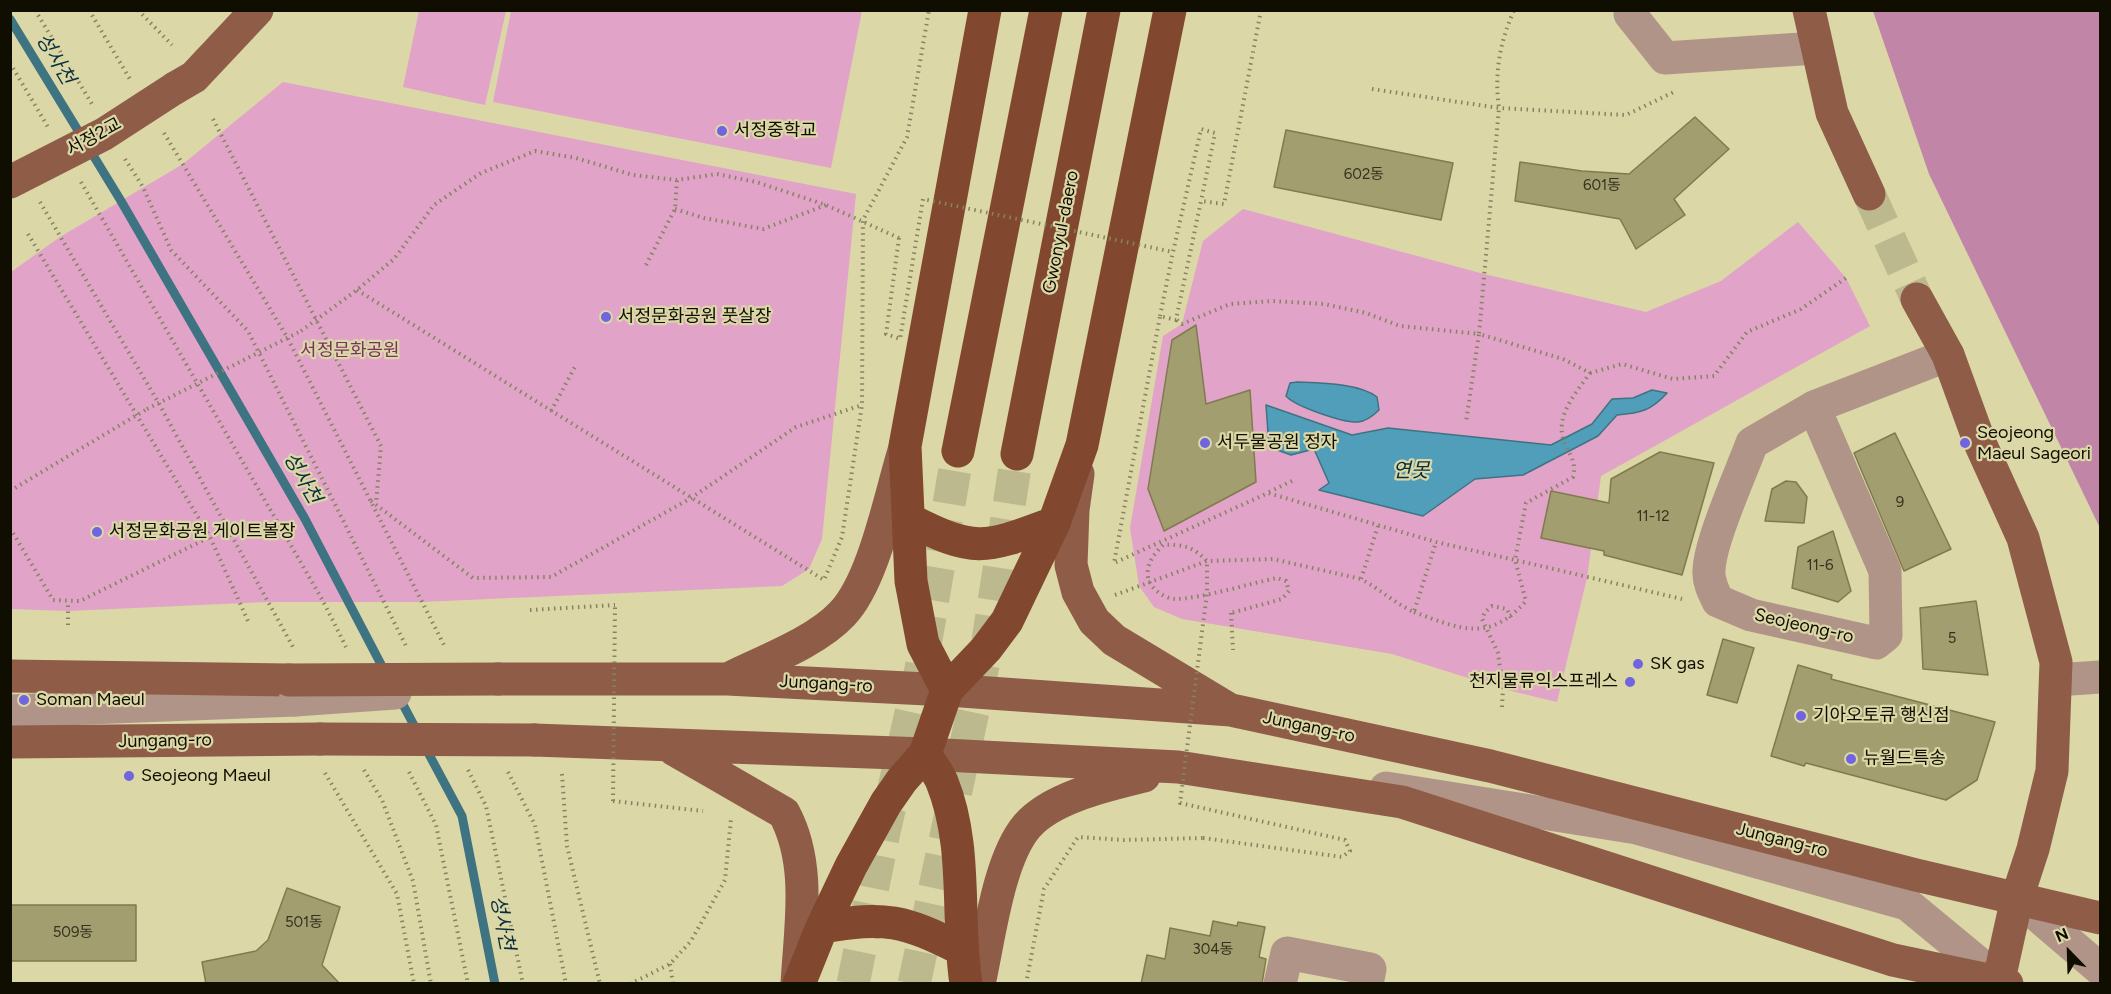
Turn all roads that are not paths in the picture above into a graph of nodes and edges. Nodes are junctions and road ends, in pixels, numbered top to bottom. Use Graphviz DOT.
graph roads {
  1 [pos="257,10"];
  2 [pos="985,10"];
  3 [pos="1046,10"];
  4 [pos="1104,10"];
  5 [pos="1170,10"];
  6 [pos="1809,10"];
  7 [pos="1630,14"];
  8 [pos="1816,48"];
  9 [pos="10,182"];
  10 [pos="1869,194"];
  11 [pos="1917,299"];
  12 [pos="1948,355"];
  13 [pos="1814,407"];
  14 [pos="1082,445"];
  15 [pos="905,446"];
  16 [pos="958,451"];
  17 [pos="1017,454"];
  18 [pos="910,520"];
  19 [pos="1054,523"];
  20 [pos="10,676"];
  21 [pos="293,677"];
  22 [pos="2100,677"];
  23 [pos="727,679"];
  24 [pos="2056,680"];
  25 [pos="947,690"];
  26 [pos="1231,710"];
  27 [pos="10,711"];
  28 [pos="10,742"];
  29 [pos="666,745"];
  30 [pos="925,754"];
  31 [pos="1182,768"];
  32 [pos="2017,898"];
  33 [pos="2100,918"];
  34 [pos="822,927"];
  35 [pos="961,949"];
  36 [pos="2100,969"];
  37 [pos="2002,983"];
  38 [pos="798,984"];
  39 [pos="966,984"];
  40 [pos="979,984"];
  41 [pos="1280,984"];
  42 [pos="1367,984"];
  1 -- 9 [label="main road, 서정2교, bridge"];
  2 -- 15 [label="highway"];
  3 -- 16 [label="highway"];
  4 -- 17 [label="highway, Gwonyul-daero"];
  5 -- 14 [label="highway"];
  6 -- 8 [label="main road"];
  7 -- 8 [label="street"];
  8 -- 10 [label="main road"];
  11 -- 12 [label="main road"];
  12 -- 13 [label="street"];
  12 -- 24 [label="main road"];
  13 -- 13 [label="street, Seojeong-ro"];
  14 -- 19 [label="highway"];
  14 -- 26 [label="main road"];
  15 -- 18 [label="highway"];
  15 -- 23 [label="main road"];
  18 -- 19 [label="highway"];
  18 -- 25 [label="highway"];
  19 -- 25 [label="highway"];
  20 -- 21 [label="main road"];
  21 -- 23 [label="main road, Jungang-ro, bridge"];
  21 -- 27 [label="street"];
  22 -- 24 [label="street"];
  23 -- 25 [label="main road, Jungang-ro"];
  24 -- 32 [label="main road"];
  25 -- 26 [label="main road, Jungang-ro"];
  25 -- 30 [label="highway"];
  26 -- 32 [label="main road, Jungang-ro"];
  28 -- 29 [label="main road, Jungang-ro, bridge"];
  29 -- 30 [label="main road"];
  29 -- 38 [label="main road"];
  30 -- 31 [label="main road"];
  30 -- 34 [label="highway"];
  30 -- 35 [label="highway"];
  31 -- 37 [label="main road"];
  31 -- 37 [label="street"];
  31 -- 40 [label="main road"];
  32 -- 33 [label="main road, Jungang-ro"];
  32 -- 36 [label="street"];
  32 -- 37 [label="main road"];
  34 -- 35 [label="highway"];
  34 -- 38 [label="highway"];
  35 -- 39 [label="highway"];
  41 -- 42 [label="street"];
}
